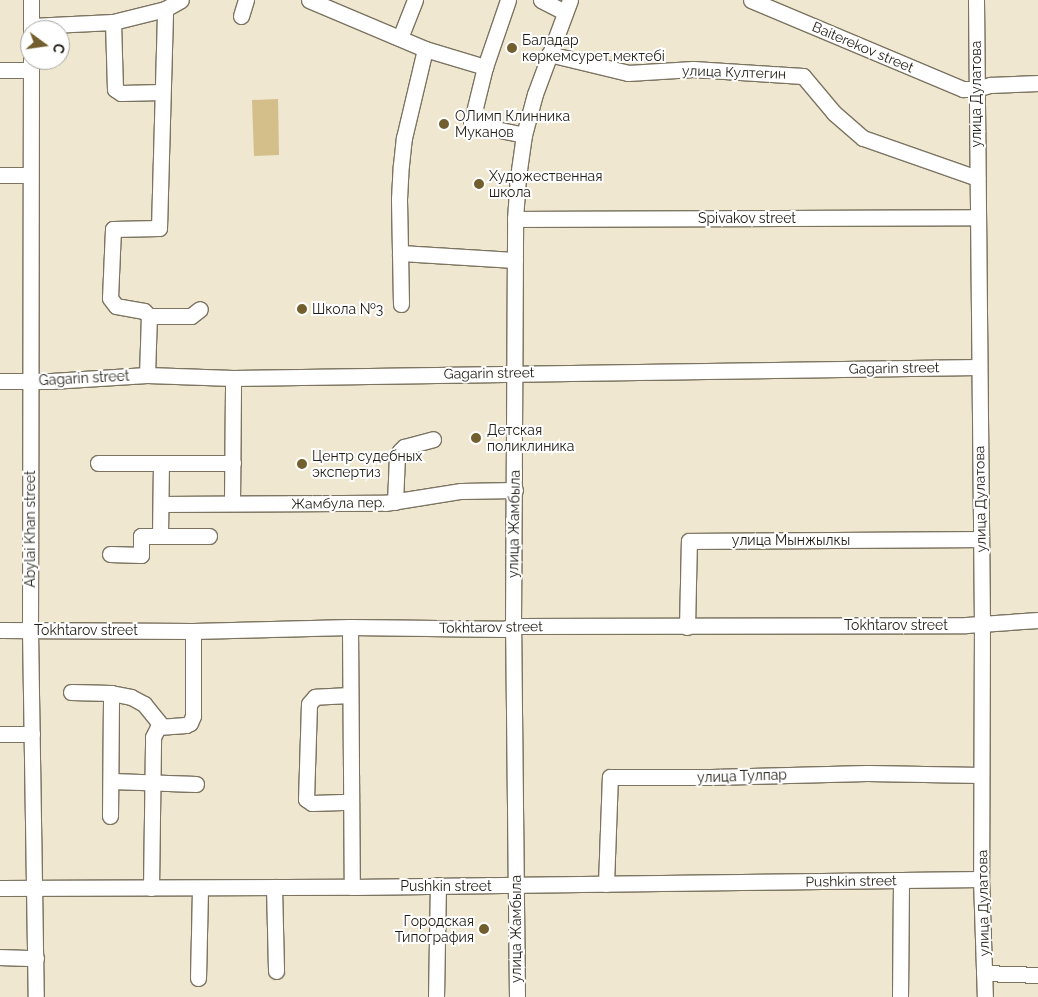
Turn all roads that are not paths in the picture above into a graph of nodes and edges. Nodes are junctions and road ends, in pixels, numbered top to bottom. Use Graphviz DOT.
graph roads {
  1 [pos="31,0"];
  2 [pos="181,0"];
  3 [pos="246,0"];
  4 [pos="309,0"];
  5 [pos="416,0"];
  6 [pos="508,0"];
  7 [pos="541,0"];
  8 [pos="751,0"];
  9 [pos="976,0"];
  10 [pos="567,6"];
  11 [pos="165,9"];
  12 [pos="241,16"];
  13 [pos="31,20"];
  14 [pos="113,22"];
  15 [pos="70,25"];
  16 [pos="400,38"];
  17 [pos="425,49"];
  18 [pos="549,54"];
  19 [pos="20,67"];
  20 [pos="485,67"];
  21 [pos="0,70"];
  22 [pos="31,70"];
  23 [pos="1038,83"];
  24 [pos="976,89"];
  25 [pos="162,92"];
  26 [pos="524,135"];
  27 [pos="30,174"];
  28 [pos="0,175"];
  29 [pos="977,178"];
  30 [pos="978,217"];
  31 [pos="515,219"];
  32 [pos="400,253"];
  33 [pos="515,260"];
  34 [pos="401,304"];
  35 [pos="200,309"];
  36 [pos="149,316"];
  37 [pos="978,367"];
  38 [pos="514,372"];
  39 [pos="147,375"];
  40 [pos="233,378"];
  41 [pos="0,380"];
  42 [pos="31,380"];
  43 [pos="434,439"];
  44 [pos="98,463"];
  45 [pos="233,463"];
  46 [pos="160,464"];
  47 [pos="515,490"];
  48 [pos="395,502"];
  49 [pos="161,504"];
  50 [pos="232,504"];
  51 [pos="160,535"];
  52 [pos="209,536"];
  53 [pos="980,539"];
  54 [pos="110,554"];
  55 [pos="1038,620"];
  56 [pos="982,624"];
  57 [pos="513,626"];
  58 [pos="350,627"];
  59 [pos="687,627"];
  60 [pos="0,630"];
  61 [pos="30,630"];
  62 [pos="193,631"];
  63 [pos="71,692"];
  64 [pos="111,693"];
  65 [pos="350,695"];
  66 [pos="162,726"];
  67 [pos="0,734"];
  68 [pos="32,734"];
  69 [pos="981,775"];
  70 [pos="112,781"];
  71 [pos="152,784"];
  72 [pos="196,784"];
  73 [pos="350,802"];
  74 [pos="110,816"];
  75 [pos="981,879"];
  76 [pos="901,880"];
  77 [pos="606,884"];
  78 [pos="438,885"];
  79 [pos="516,885"];
  80 [pos="274,887"];
  81 [pos="352,887"];
  82 [pos="0,888"];
  83 [pos="33,888"];
  84 [pos="151,888"];
  85 [pos="200,888"];
  86 [pos="0,957"];
  87 [pos="36,958"];
  88 [pos="276,971"];
  89 [pos="984,973"];
  90 [pos="1038,975"];
  91 [pos="198,978"];
  92 [pos="36,997"];
  93 [pos="436,997"];
  94 [pos="517,997"];
  95 [pos="900,997"];
  96 [pos="984,997"];
  1 -- 13 [label="street"];
  2 -- 11 [label="street"];
  3 -- 12 [label="street"];
  4 -- 16 [label="street"];
  5 -- 16 [label="street"];
  6 -- 20 [label="street"];
  7 -- 10 [label="street"];
  8 -- 24 [label="street, Baiterekov street"];
  9 -- 24 [label="street, улица Дулатова"];
  10 -- 18 [label="street, улица Жамбыла"];
  11 -- 14 [label="street"];
  11 -- 25 [label="street"];
  14 -- 15 [label="street"];
  14 -- 25 [label="street"];
  16 -- 17 [label="street"];
  17 -- 20 [label="street"];
  17 -- 32 [label="street"];
  18 -- 26 [label="street, улица Жамбыла"];
  18 -- 29 [label="street, улица Култегин"];
  19 -- 21 [label="street"];
  20 -- 26 [label="street"];
  22 -- 27 [label="street, Abylai Khan street"];
  23 -- 24 [label="street"];
  24 -- 29 [label="street, улица Дулатова"];
  25 -- 36 [label="street"];
  26 -- 31 [label="street, улица Жамбыла"];
  27 -- 28 [label="street"];
  27 -- 42 [label="street, Abylai Khan street"];
  29 -- 30 [label="street, улица Дулатова"];
  30 -- 31 [label="street, Spivakov street"];
  30 -- 37 [label="street, улица Дулатова"];
  31 -- 33 [label="street, улица Жамбыла"];
  32 -- 33 [label="street"];
  32 -- 34 [label="street"];
  33 -- 38 [label="street, улица Жамбыла"];
  35 -- 36 [label="street"];
  36 -- 39 [label="street"];
  37 -- 38 [label="street, Gagarin street"];
  37 -- 53 [label="street, улица Дулатова"];
  38 -- 40 [label="street, Gagarin street"];
  38 -- 47 [label="street, улица Жамбыла"];
  39 -- 40 [label="street, Gagarin street"];
  39 -- 42 [label="street, Gagarin street"];
  40 -- 45 [label="street"];
  41 -- 42 [label="street, Gagarin street"];
  42 -- 61 [label="street, Abylai Khan street"];
  43 -- 48 [label="street"];
  44 -- 46 [label="street"];
  45 -- 46 [label="street"];
  45 -- 50 [label="street"];
  46 -- 49 [label="street"];
  47 -- 48 [label="street, Жамбула пер."];
  47 -- 57 [label="street, улица Жамбыла"];
  48 -- 50 [label="street, Жамбула пер."];
  49 -- 50 [label="street, Жамбула пер."];
  49 -- 51 [label="street"];
  51 -- 52 [label="street"];
  51 -- 54 [label="street"];
  53 -- 56 [label="street, улица Дулатова"];
  53 -- 59 [label="street, улица Мынжылкы"];
  55 -- 56 [label="street, Tokhtarov street"];
  56 -- 59 [label="street, Tokhtarov street"];
  56 -- 69 [label="street, улица Дулатова"];
  57 -- 58 [label="street, Tokhtarov street"];
  57 -- 59 [label="street, Tokhtarov street"];
  57 -- 79 [label="street, улица Жамбыла"];
  58 -- 62 [label="street, Tokhtarov street"];
  58 -- 65 [label="street"];
  60 -- 61 [label="street, Tokhtarov street"];
  61 -- 62 [label="street, Tokhtarov street"];
  61 -- 68 [label="street, Abylai Khan street"];
  62 -- 66 [label="street"];
  63 -- 64 [label="street"];
  64 -- 66 [label="street"];
  64 -- 70 [label="street"];
  65 -- 73 [label="street"];
  65 -- 73 [label="street"];
  66 -- 71 [label="street"];
  67 -- 68 [label="street"];
  68 -- 83 [label="street, Abylai Khan street"];
  69 -- 75 [label="street, улица Дулатова"];
  69 -- 77 [label="street, улица Тулпар"];
  70 -- 71 [label="street"];
  70 -- 74 [label="street"];
  71 -- 72 [label="street"];
  71 -- 84 [label="street"];
  73 -- 81 [label="street"];
  75 -- 76 [label="street, Pushkin street"];
  75 -- 89 [label="street, улица Дулатова"];
  76 -- 77 [label="street, Pushkin street"];
  76 -- 95 [label="street"];
  77 -- 79 [label="street, Pushkin street"];
  78 -- 79 [label="street, Pushkin street"];
  78 -- 81 [label="street, Pushkin street"];
  78 -- 93 [label="street"];
  79 -- 94 [label="street, улица Жамбыла"];
  80 -- 81 [label="street, Pushkin street"];
  80 -- 85 [label="street, Pushkin street"];
  80 -- 88 [label="street"];
  82 -- 83 [label="street, Pushkin street"];
  83 -- 84 [label="street, Pushkin street"];
  83 -- 87 [label="street, Abylai Khan street"];
  84 -- 85 [label="street, Pushkin street"];
  85 -- 91 [label="street"];
  86 -- 87 [label="street"];
  87 -- 92 [label="street, Abylai Khan street"];
  89 -- 90 [label="street"];
  89 -- 96 [label="street, улица Дулатова"];
}
